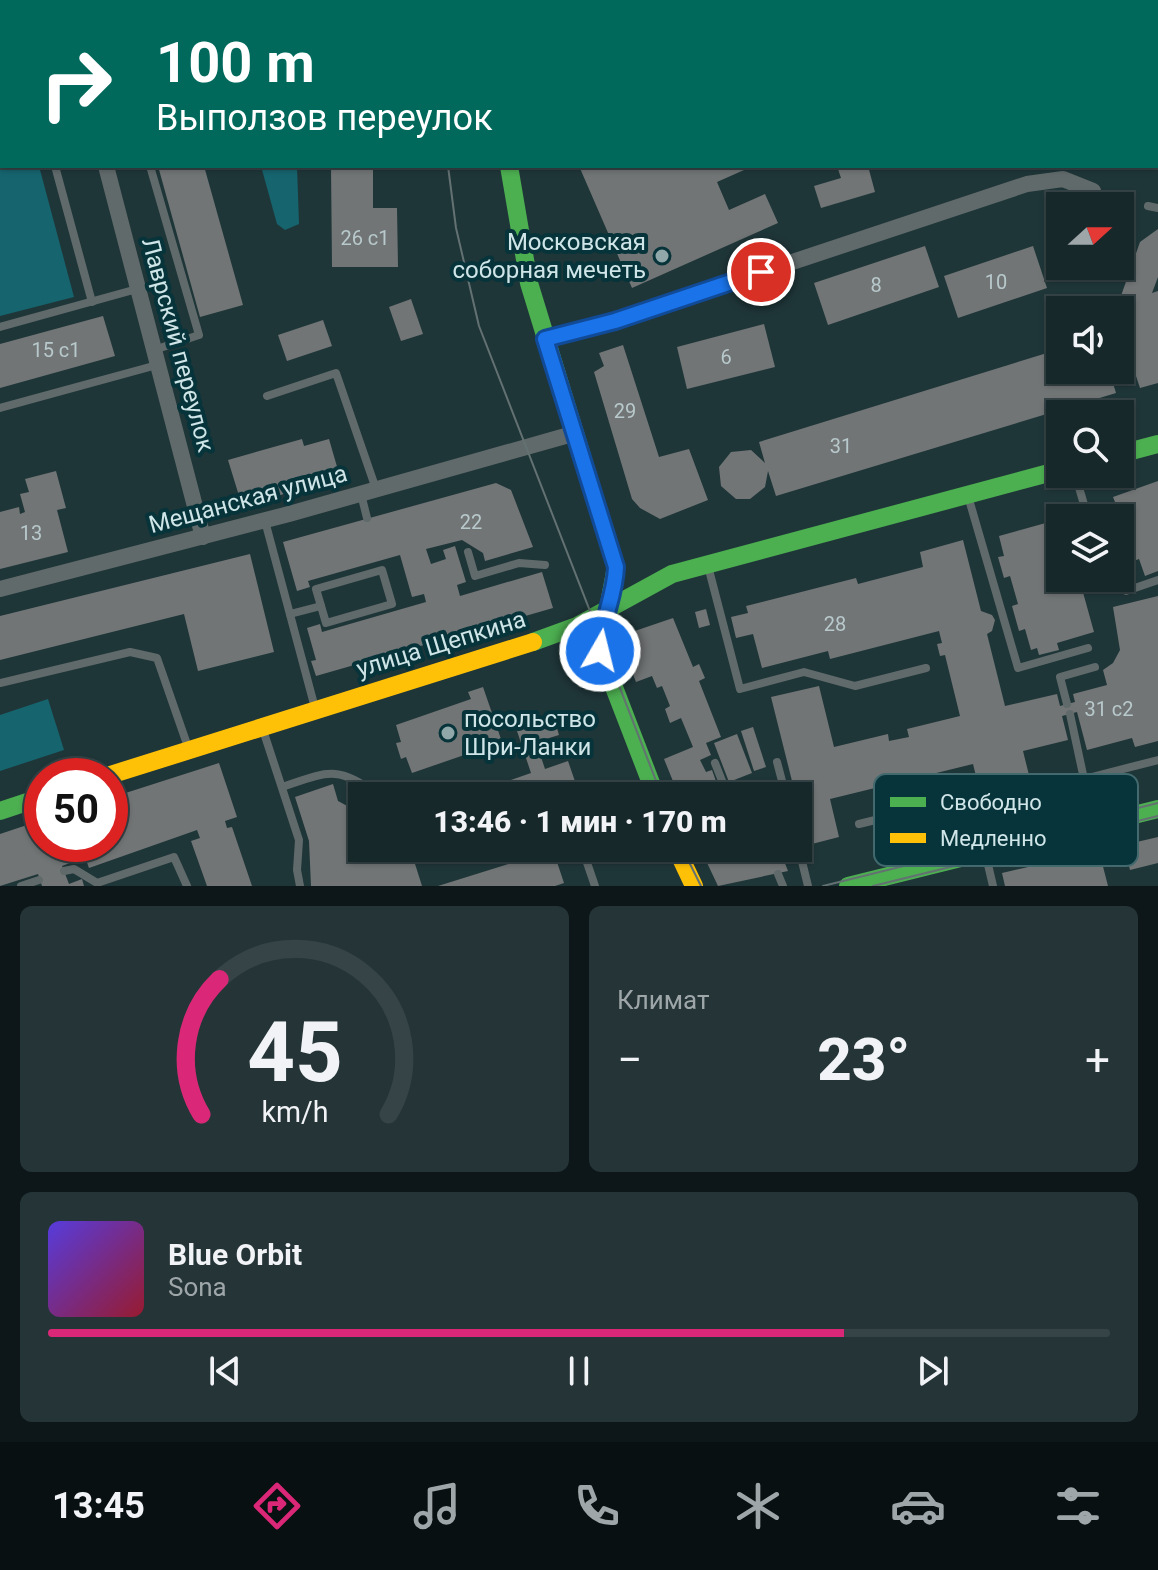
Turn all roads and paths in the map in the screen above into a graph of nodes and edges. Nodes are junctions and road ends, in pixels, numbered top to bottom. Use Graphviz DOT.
graph roads {
  1 [pos="56,168"];
  2 [pos="107,168"];
  3 [pos="151,168"];
  4 [pos="509,168"];
  5 [pos="1093,191"];
  6 [pos="138,289"];
  7 [pos="92,302"];
  8 [pos="0,327"];
  9 [pos="545,339"];
  10 [pos="156,357"];
  11 [pos="267,396"];
  12 [pos="0,408"];
  13 [pos="576,433"];
  14 [pos="1158,444"];
  15 [pos="1134,450"];
  16 [pos="1046,474"];
  17 [pos="369,492"];
  18 [pos="968,495"];
  19 [pos="367,518"];
  20 [pos="265,520"];
  21 [pos="203,537"];
  22 [pos="468,552"];
  23 [pos="545,565"];
  24 [pos="708,565"];
  25 [pos="1158,580"];
  26 [pos="1134,588"];
  27 [pos="0,589"];
  28 [pos="321,606"];
  29 [pos="607,610"];
  30 [pos="290,614"];
  31 [pos="572,628"];
  32 [pos="1088,648"];
  33 [pos="600,651"];
  34 [pos="1095,667"];
  35 [pos="926,668"];
  36 [pos="0,683"];
  37 [pos="1067,704"];
  38 [pos="315,708"];
  39 [pos="1070,714"];
  40 [pos="262,725"];
  41 [pos="189,749"];
  42 [pos="1158,760"];
  43 [pos="777,762"];
  44 [pos="715,763"];
  45 [pos="128,769"];
  46 [pos="1083,774"];
  47 [pos="1103,774"];
  48 [pos="357,782"];
  49 [pos="651,782"];
  50 [pos="722,782"];
  51 [pos="782,782"];
  52 [pos="282,787"];
  53 [pos="24,803"];
  54 [pos="1158,809"];
  55 [pos="0,811"];
  56 [pos="1138,814"];
  57 [pos="874,820"];
  58 [pos="859,824"];
  59 [pos="587,862"];
  60 [pos="683,862"];
  61 [pos="802,862"];
  62 [pos="926,866"];
  63 [pos="985,866"];
  64 [pos="64,871"];
  65 [pos="778,874"];
  66 [pos="39,880"];
  67 [pos="19,884"];
  68 [pos="187,886"];
  69 [pos="300,886"];
  70 [pos="595,886"];
  71 [pos="694,886"];
  72 [pos="783,886"];
  73 [pos="808,886"];
  74 [pos="848,886"];
  75 [pos="993,886"];
  1 -- 7 [label="lane"];
  2 -- 6 [label="street, Лаврский переулок"];
  3 -- 10 [label="lane"];
  4 -- 9 [label="street"];
  5 -- 9 [label="street"];
  6 -- 7 [label="lane"];
  6 -- 10 [label="street, Лаврский переулок"];
  7 -- 8 [label="lane"];
  9 -- 13 [label="street"];
  10 -- 12 [label="lane"];
  10 -- 21 [label="street, Лаврский переулок"];
  11 -- 17 [label="lane"];
  13 -- 17 [label="street, Мещанская улица"];
  13 -- 29 [label="street"];
  14 -- 15 [label="street"];
  16 -- 18 [label="street, улица Щепкина"];
  17 -- 19 [label="lane"];
  17 -- 20 [label="street, Мещанская улица"];
  18 -- 24 [label="street, улица Щепкина"];
  18 -- 32 [label="lane"];
  20 -- 21 [label="street, Мещанская улица"];
  20 -- 30 [label="lane"];
  21 -- 27 [label="street, Мещанская улица"];
  22 -- 23 [label="lane"];
  24 -- 29 [label="street, улица Щепкина"];
  24 -- 35 [label="lane"];
  25 -- 26 [label="lane"];
  28 -- 28 [label="lane"];
  28 -- 30 [label="lane"];
  29 -- 31 [label="street, улица Щепкина"];
  29 -- 33 [label="street"];
  30 -- 38 [label="lane"];
  31 -- 33 [label="street"];
  31 -- 38 [label="street, улица Щепкина"];
  33 -- 49 [label="street"];
  34 -- 37 [label="lane"];
  36 -- 41 [label="lane"];
  38 -- 40 [label="street, улица Щепкина"];
  39 -- 46 [label="lane"];
  40 -- 41 [label="street, улица Щепкина"];
  40 -- 52 [label="lane"];
  41 -- 45 [label="street, улица Щепкина"];
  42 -- 47 [label="lane"];
  43 -- 51 [label="lane"];
  44 -- 50 [label="lane"];
  48 -- 52 [label="lane"];
  52 -- 69 [label="lane"];
  53 -- 55 [label="street"];
  54 -- 56 [label="street"];
  57 -- 58 [label="lane"];
  59 -- 70 [label="lane"];
  60 -- 71 [label="street"];
  61 -- 73 [label="lane"];
  62 -- 74 [label="street"];
  63 -- 75 [label="lane"];
  64 -- 68 [label="lane"];
  65 -- 72 [label="lane"];
  66 -- 67 [label="lane"];
}
